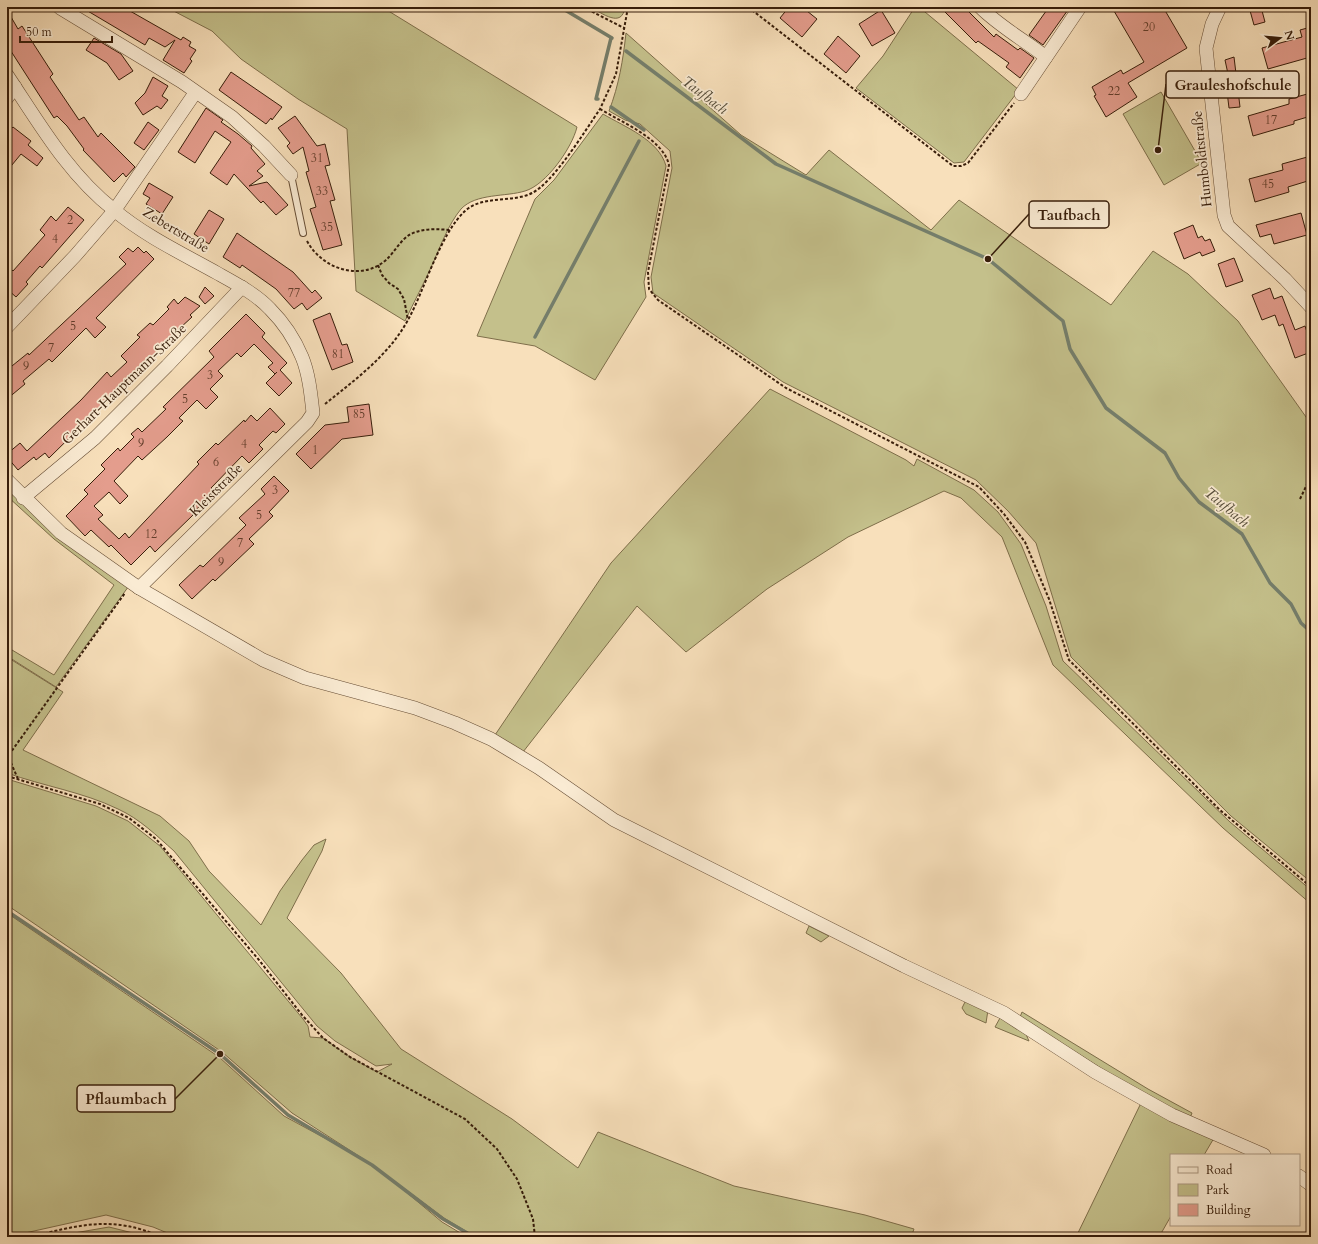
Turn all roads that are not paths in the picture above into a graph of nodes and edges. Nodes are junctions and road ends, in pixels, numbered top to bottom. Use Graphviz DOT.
graph roads {
  1 [pos="980,7"];
  2 [pos="1080,7"];
  3 [pos="1220,7"];
  4 [pos="60,8"];
  5 [pos="1046,56"];
  6 [pos="7,75"];
  7 [pos="15,87"];
  8 [pos="195,93"];
  9 [pos="1021,94"];
  10 [pos="7,98"];
  11 [pos="290,175"];
  12 [pos="114,210"];
  13 [pos="303,233"];
  14 [pos="242,288"];
  15 [pos="1311,307"];
  16 [pos="7,327"];
  17 [pos="313,413"];
  18 [pos="7,480"];
  19 [pos="23,498"];
  20 [pos="136,585"];
  21 [pos="1262,1154"];
  22 [pos="1300,1177"];
  23 [pos="1311,1185"];
  1 -- 5 [label="street"];
  2 -- 5 [label="street"];
  3 -- 15 [label="street, Humboldtstraße"];
  4 -- 8 [label="street"];
  5 -- 9 [label="street"];
  6 -- 7 [label="street, Zebertstraße"];
  7 -- 10 [label="street"];
  7 -- 12 [label="street, Zebertstraße"];
  8 -- 11 [label="street"];
  8 -- 12 [label="street"];
  11 -- 13 [label="lane"];
  12 -- 14 [label="street, Zebertstraße"];
  12 -- 16 [label="street"];
  14 -- 17 [label="street, Zebertstraße"];
  14 -- 19 [label="street, Gerhart-Hauptmann-Straße"];
  17 -- 20 [label="street, Kleiststraße"];
  18 -- 19 [label="street"];
  19 -- 20 [label="street"];
  20 -- 21 [label="street"];
  22 -- 23 [label="street"];
}
